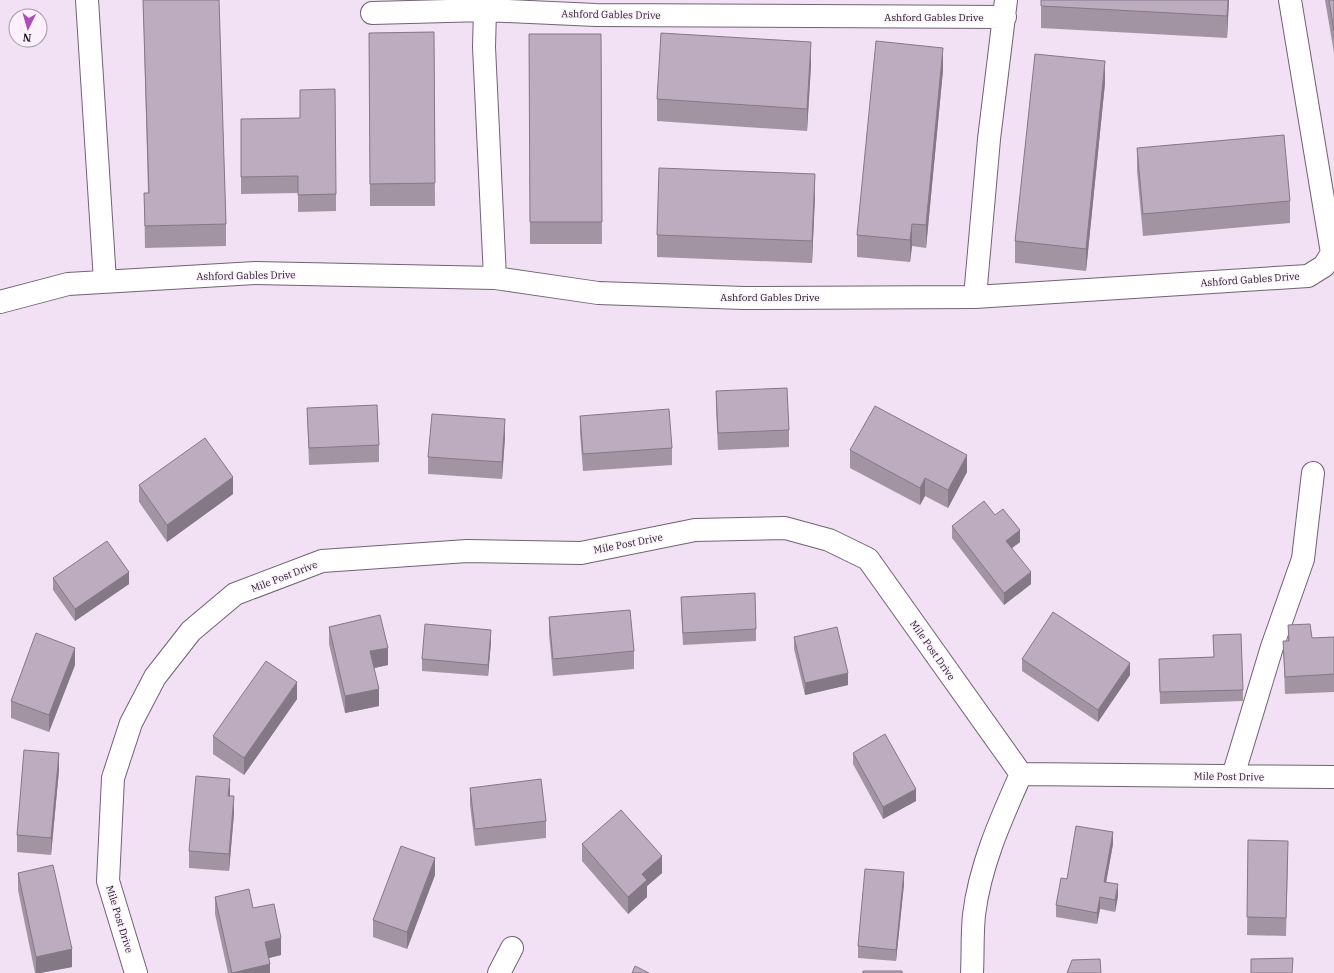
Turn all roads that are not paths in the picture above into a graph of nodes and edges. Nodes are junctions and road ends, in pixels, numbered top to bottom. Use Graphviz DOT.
graph roads {
  1 [pos="88,0"];
  2 [pos="1290,0"];
  3 [pos="566,7"];
  4 [pos="1006,9"];
  5 [pos="485,10"];
  6 [pos="372,13"];
  7 [pos="494,278"];
  8 [pos="105,281"];
  9 [pos="975,297"];
  10 [pos="0,302"];
  11 [pos="1313,473"];
  12 [pos="1021,774"];
  13 [pos="1233,776"];
  14 [pos="1334,777"];
  15 [pos="512,948"];
  16 [pos="136,973"];
  17 [pos="499,973"];
  18 [pos="972,973"];
  1 -- 8 [label="street"];
  2 -- 9 [label="street, Ashford Gables Drive"];
  3 -- 4 [label="street, Ashford Gables Drive"];
  3 -- 5 [label="street, Ashford Gables Drive"];
  4 -- 9 [label="street, Ashford Gables Drive"];
  5 -- 6 [label="street, Ashford Gables Drive"];
  5 -- 7 [label="street"];
  7 -- 8 [label="street, Ashford Gables Drive"];
  7 -- 9 [label="street, Ashford Gables Drive"];
  8 -- 10 [label="street, Ashford Gables Drive"];
  11 -- 13 [label="street"];
  12 -- 13 [label="street, Mile Post Drive"];
  12 -- 16 [label="street, Mile Post Drive"];
  12 -- 18 [label="street"];
  13 -- 14 [label="street, Mile Post Drive"];
  15 -- 17 [label="street"];
}
